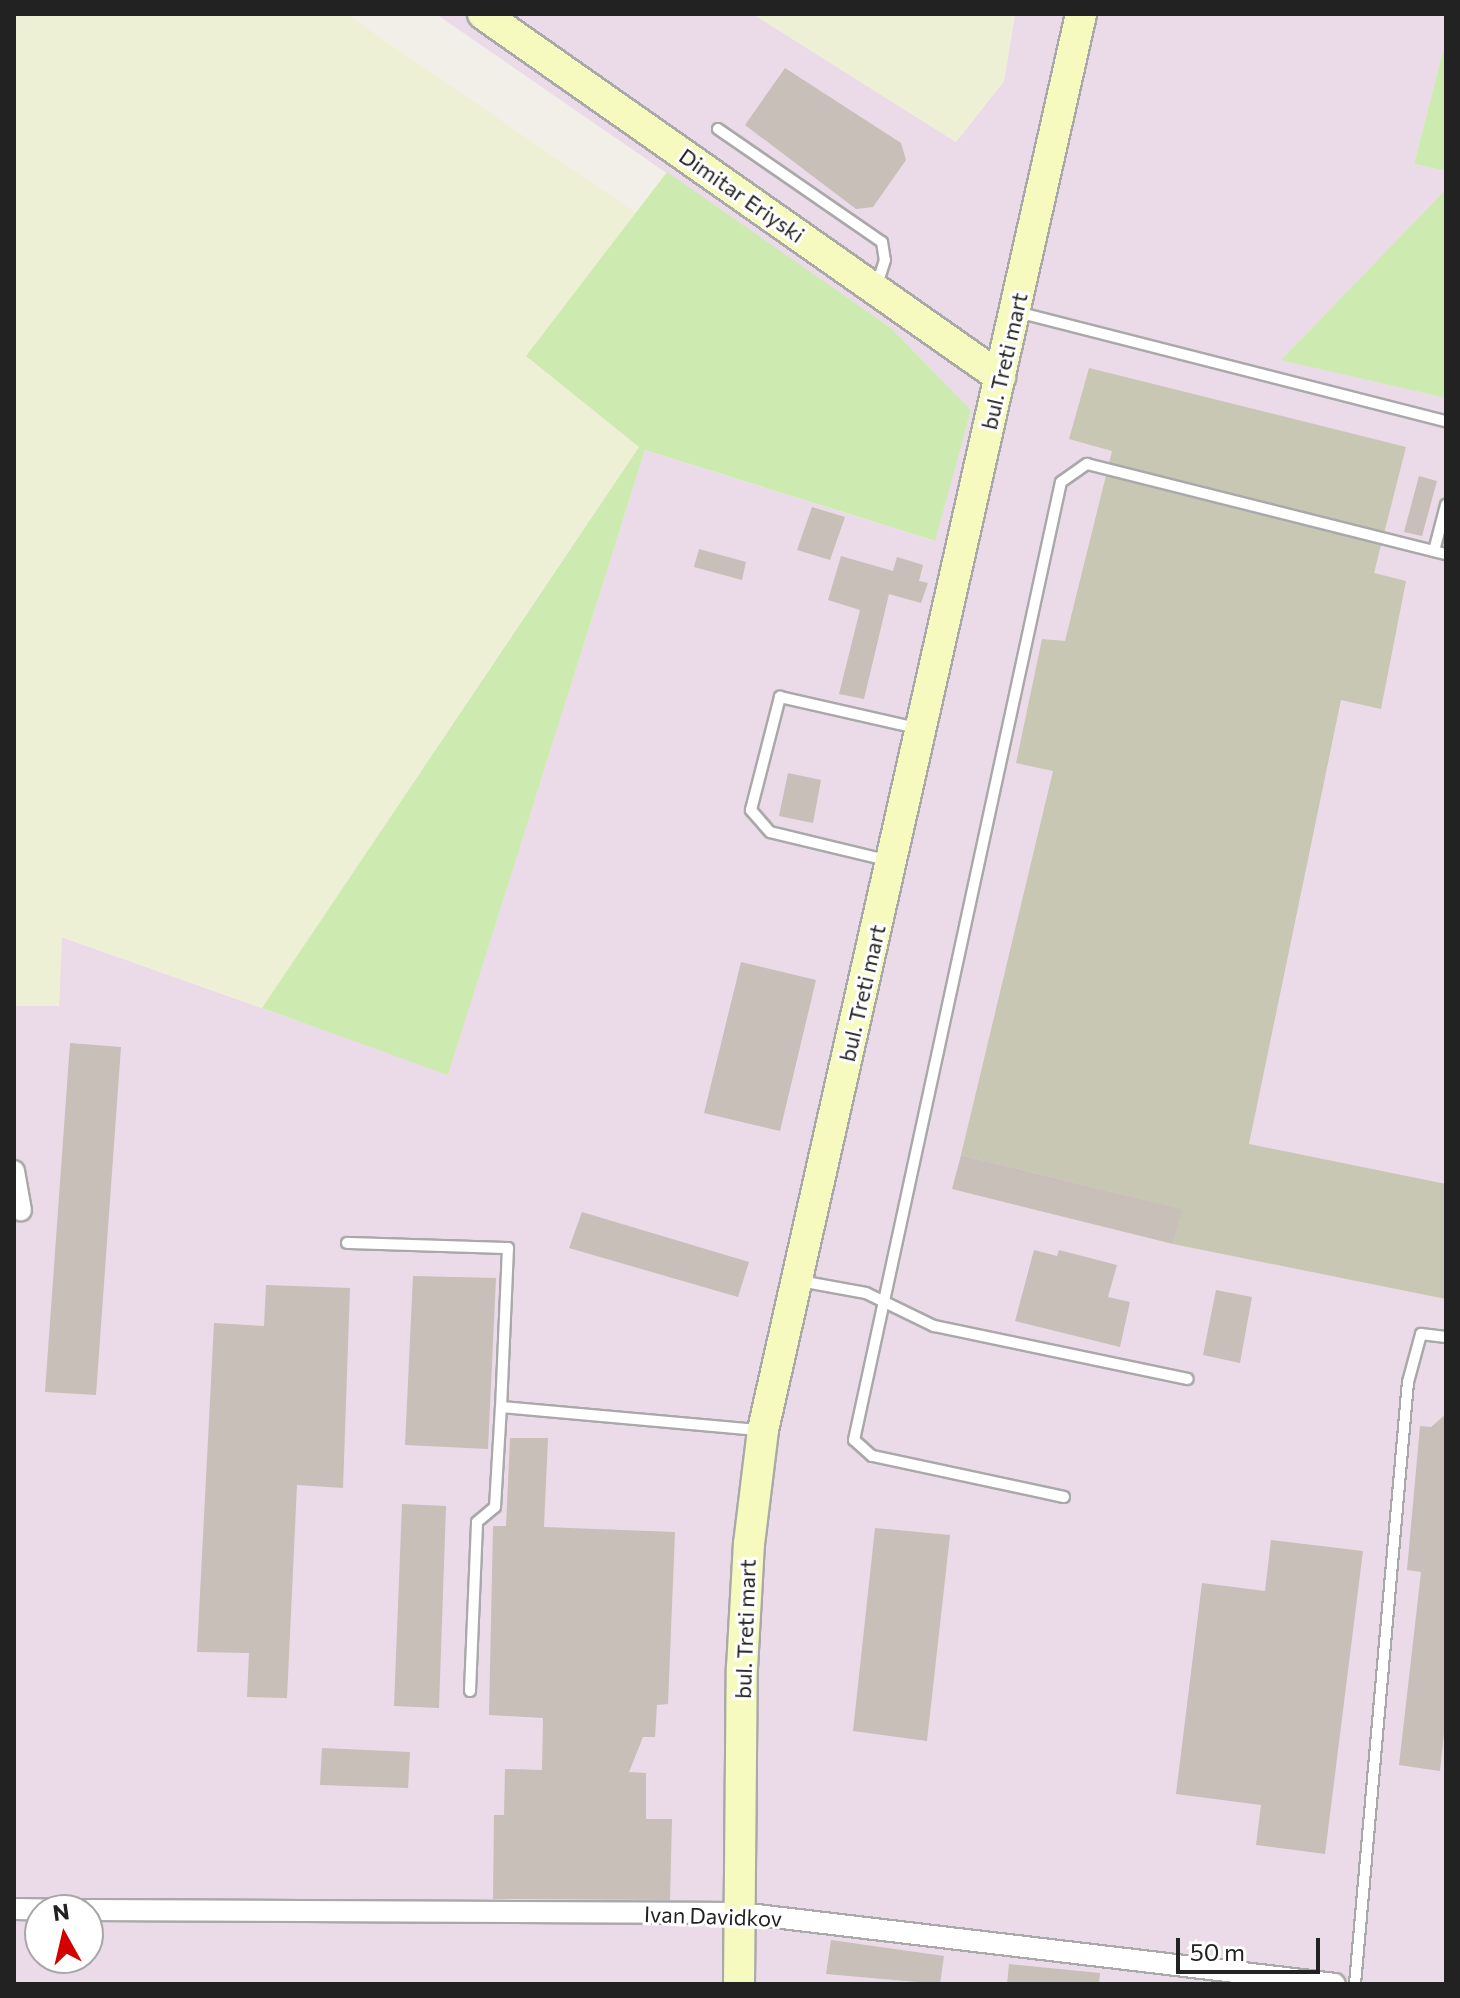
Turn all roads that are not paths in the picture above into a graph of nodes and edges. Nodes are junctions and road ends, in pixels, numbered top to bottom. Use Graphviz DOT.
graph roads {
  1 [pos="483,14"];
  2 [pos="1081,14"];
  3 [pos="718,129"];
  4 [pos="875,289"];
  5 [pos="1015,312"];
  6 [pos="1000,377"];
  7 [pos="1446,421"];
  8 [pos="1446,505"];
  9 [pos="1434,551"];
  10 [pos="1446,554"];
  11 [pos="922,730"];
  12 [pos="892,862"];
  13 [pos="14,1171"];
  14 [pos="21,1210"];
  15 [pos="347,1243"];
  16 [pos="795,1280"];
  17 [pos="883,1299"];
  18 [pos="1446,1337"];
  19 [pos="1188,1379"];
  20 [pos="501,1407"];
  21 [pos="763,1430"];
  22 [pos="1064,1497"];
  23 [pos="470,1691"];
  24 [pos="104,1910"];
  25 [pos="740,1913"];
  26 [pos="739,1984"];
  27 [pos="1335,1984"];
  28 [pos="1355,1984"];
  1 -- 4 [label="main road, Dimitar Eriyski"];
  2 -- 5 [label="main road, bul. Treti mart"];
  3 -- 4 [label="lane"];
  4 -- 6 [label="main road, Dimitar Eriyski"];
  5 -- 6 [label="main road, bul. Treti mart"];
  5 -- 7 [label="lane"];
  6 -- 11 [label="main road, bul. Treti mart"];
  8 -- 9 [label="lane"];
  9 -- 10 [label="lane"];
  9 -- 17 [label="lane"];
  11 -- 12 [label="main road, bul. Treti mart"];
  11 -- 12 [label="lane"];
  12 -- 16 [label="main road, bul. Treti mart"];
  13 -- 14 [label="street"];
  15 -- 20 [label="lane"];
  16 -- 17 [label="lane"];
  16 -- 21 [label="main road, bul. Treti mart"];
  17 -- 19 [label="lane"];
  17 -- 22 [label="lane"];
  18 -- 28 [label="lane"];
  20 -- 21 [label="lane"];
  20 -- 23 [label="lane"];
  21 -- 25 [label="main road, bul. Treti mart"];
  24 -- 25 [label="street, Ivan Davidkov"];
  25 -- 26 [label="main road, bul. Treti mart"];
  25 -- 27 [label="street, Ivan Davidkov"];
}
